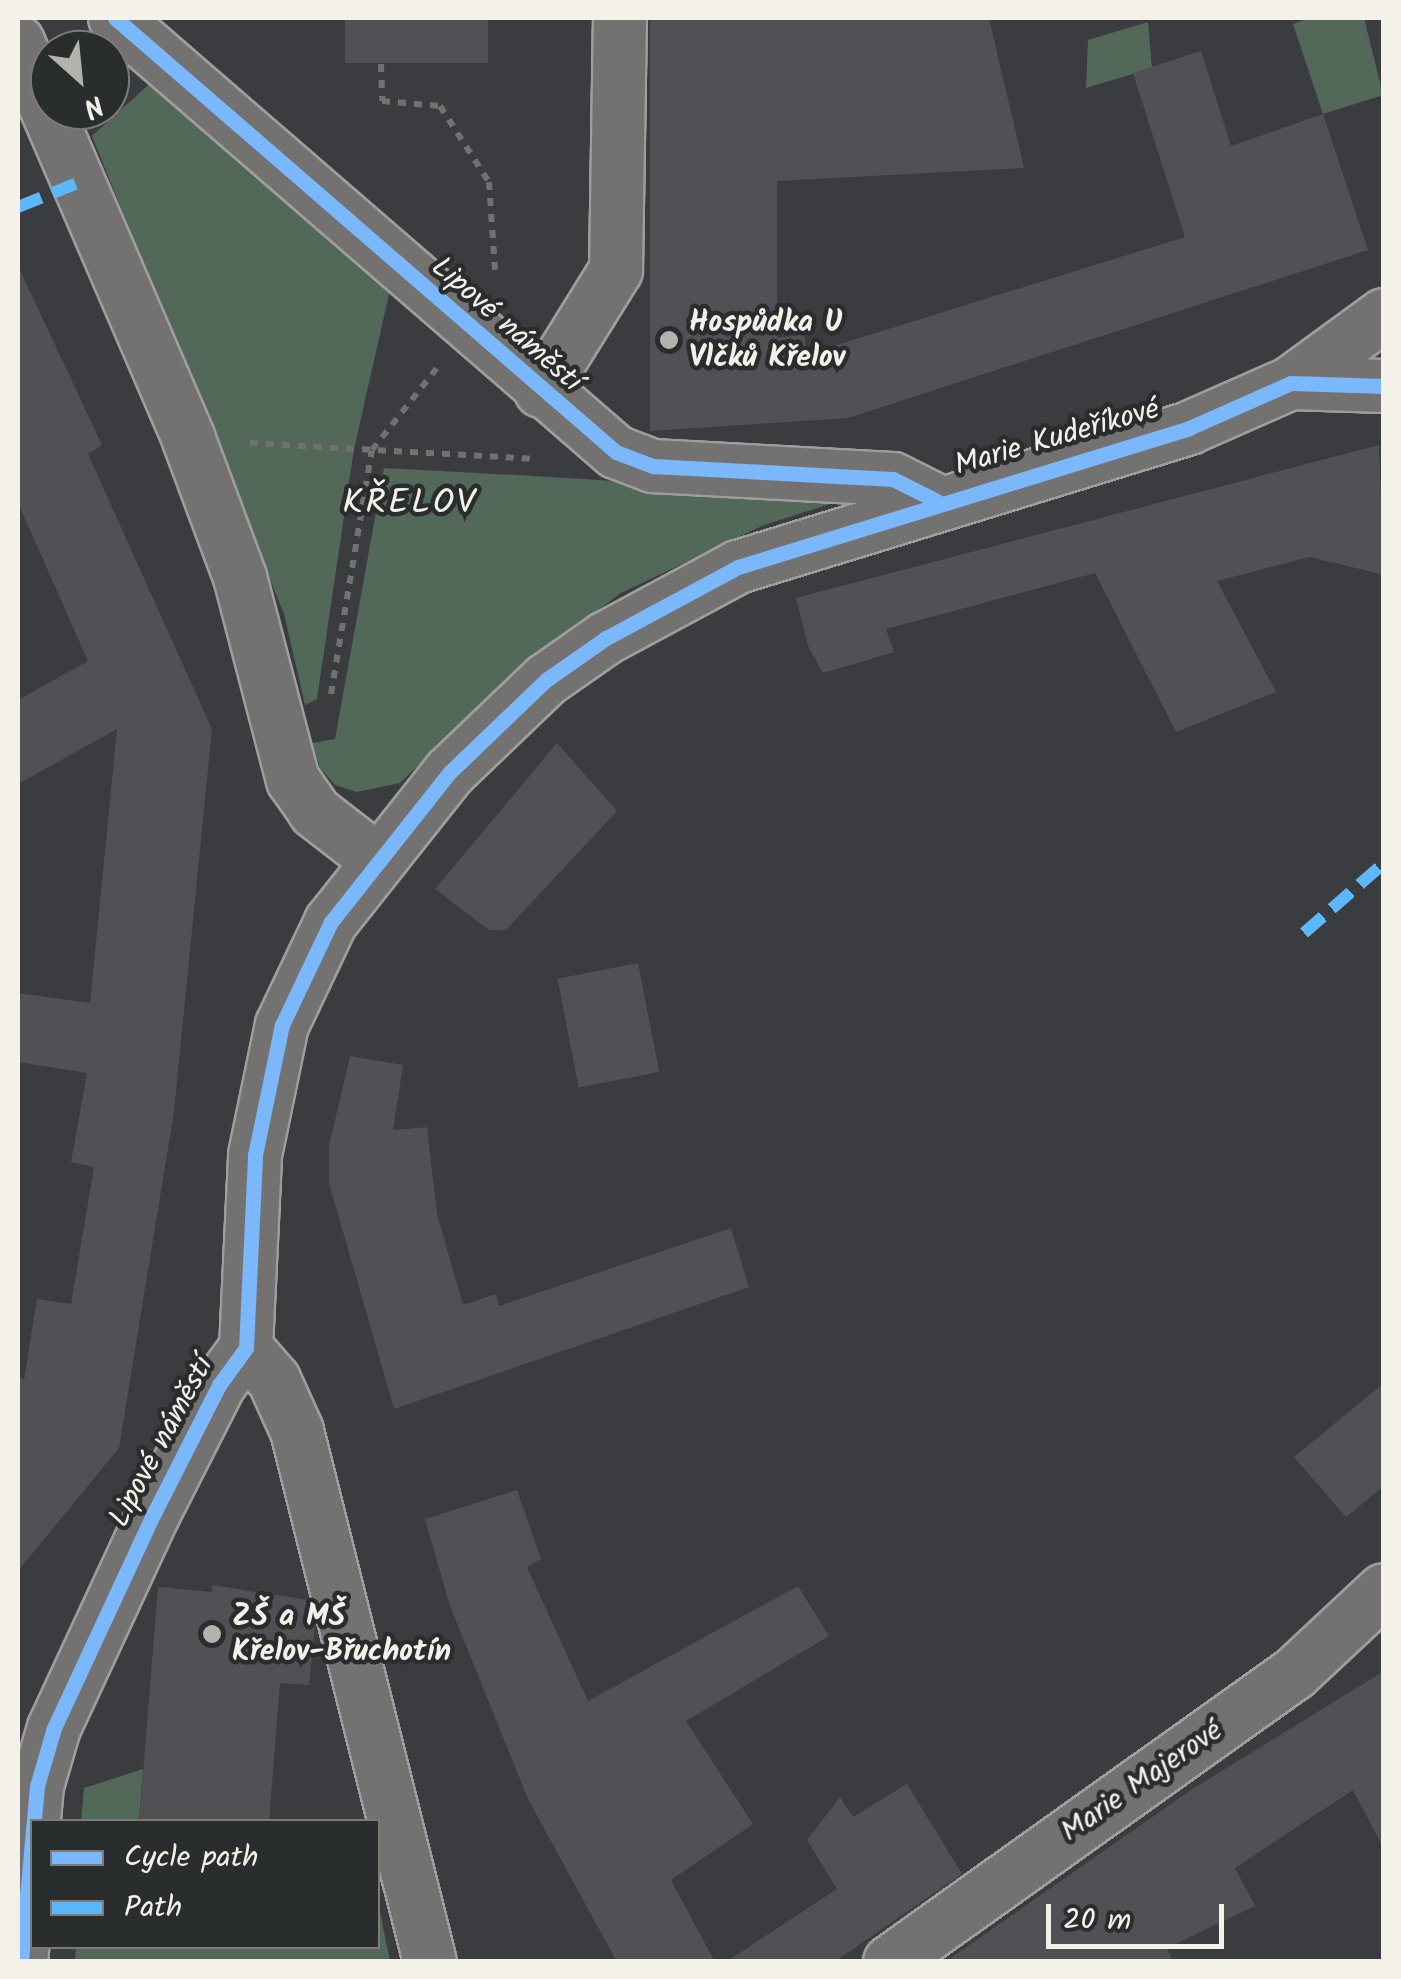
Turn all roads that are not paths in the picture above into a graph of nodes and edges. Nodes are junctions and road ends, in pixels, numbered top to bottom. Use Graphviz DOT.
graph roads {
  1 [pos="115,18"];
  2 [pos="620,18"];
  3 [pos="18,42"];
  4 [pos="1384,316"];
  5 [pos="1291,383"];
  6 [pos="1384,386"];
  7 [pos="541,392"];
  8 [pos="937,501"];
  9 [pos="377,860"];
  10 [pos="246,1348"];
  11 [pos="1384,1590"];
  12 [pos="34,1819"];
  13 [pos="30,1863"];
  14 [pos="21,1962"];
  15 [pos="430,1962"];
  16 [pos="890,1962"];
  1 -- 7 [label="street, Lipové náměstí"];
  2 -- 7 [label="street, Lipové náměstí"];
  3 -- 9 [label="street"];
  4 -- 5 [label="street, Marie Kudeříkové"];
  5 -- 6 [label="street, Marie Kudeříkové"];
  5 -- 8 [label="street, Marie Kudeříkové"];
  7 -- 8 [label="street, Lipové náměstí"];
  8 -- 9 [label="street, Marie Kudeříkové"];
  9 -- 10 [label="street, Lipové náměstí"];
  10 -- 12 [label="street, Lipové náměstí"];
  10 -- 15 [label="street, Lipové náměstí"];
  11 -- 16 [label="street, Marie Majerové"];
  13 -- 14 [label="street, Lipové náměstí"];
}
